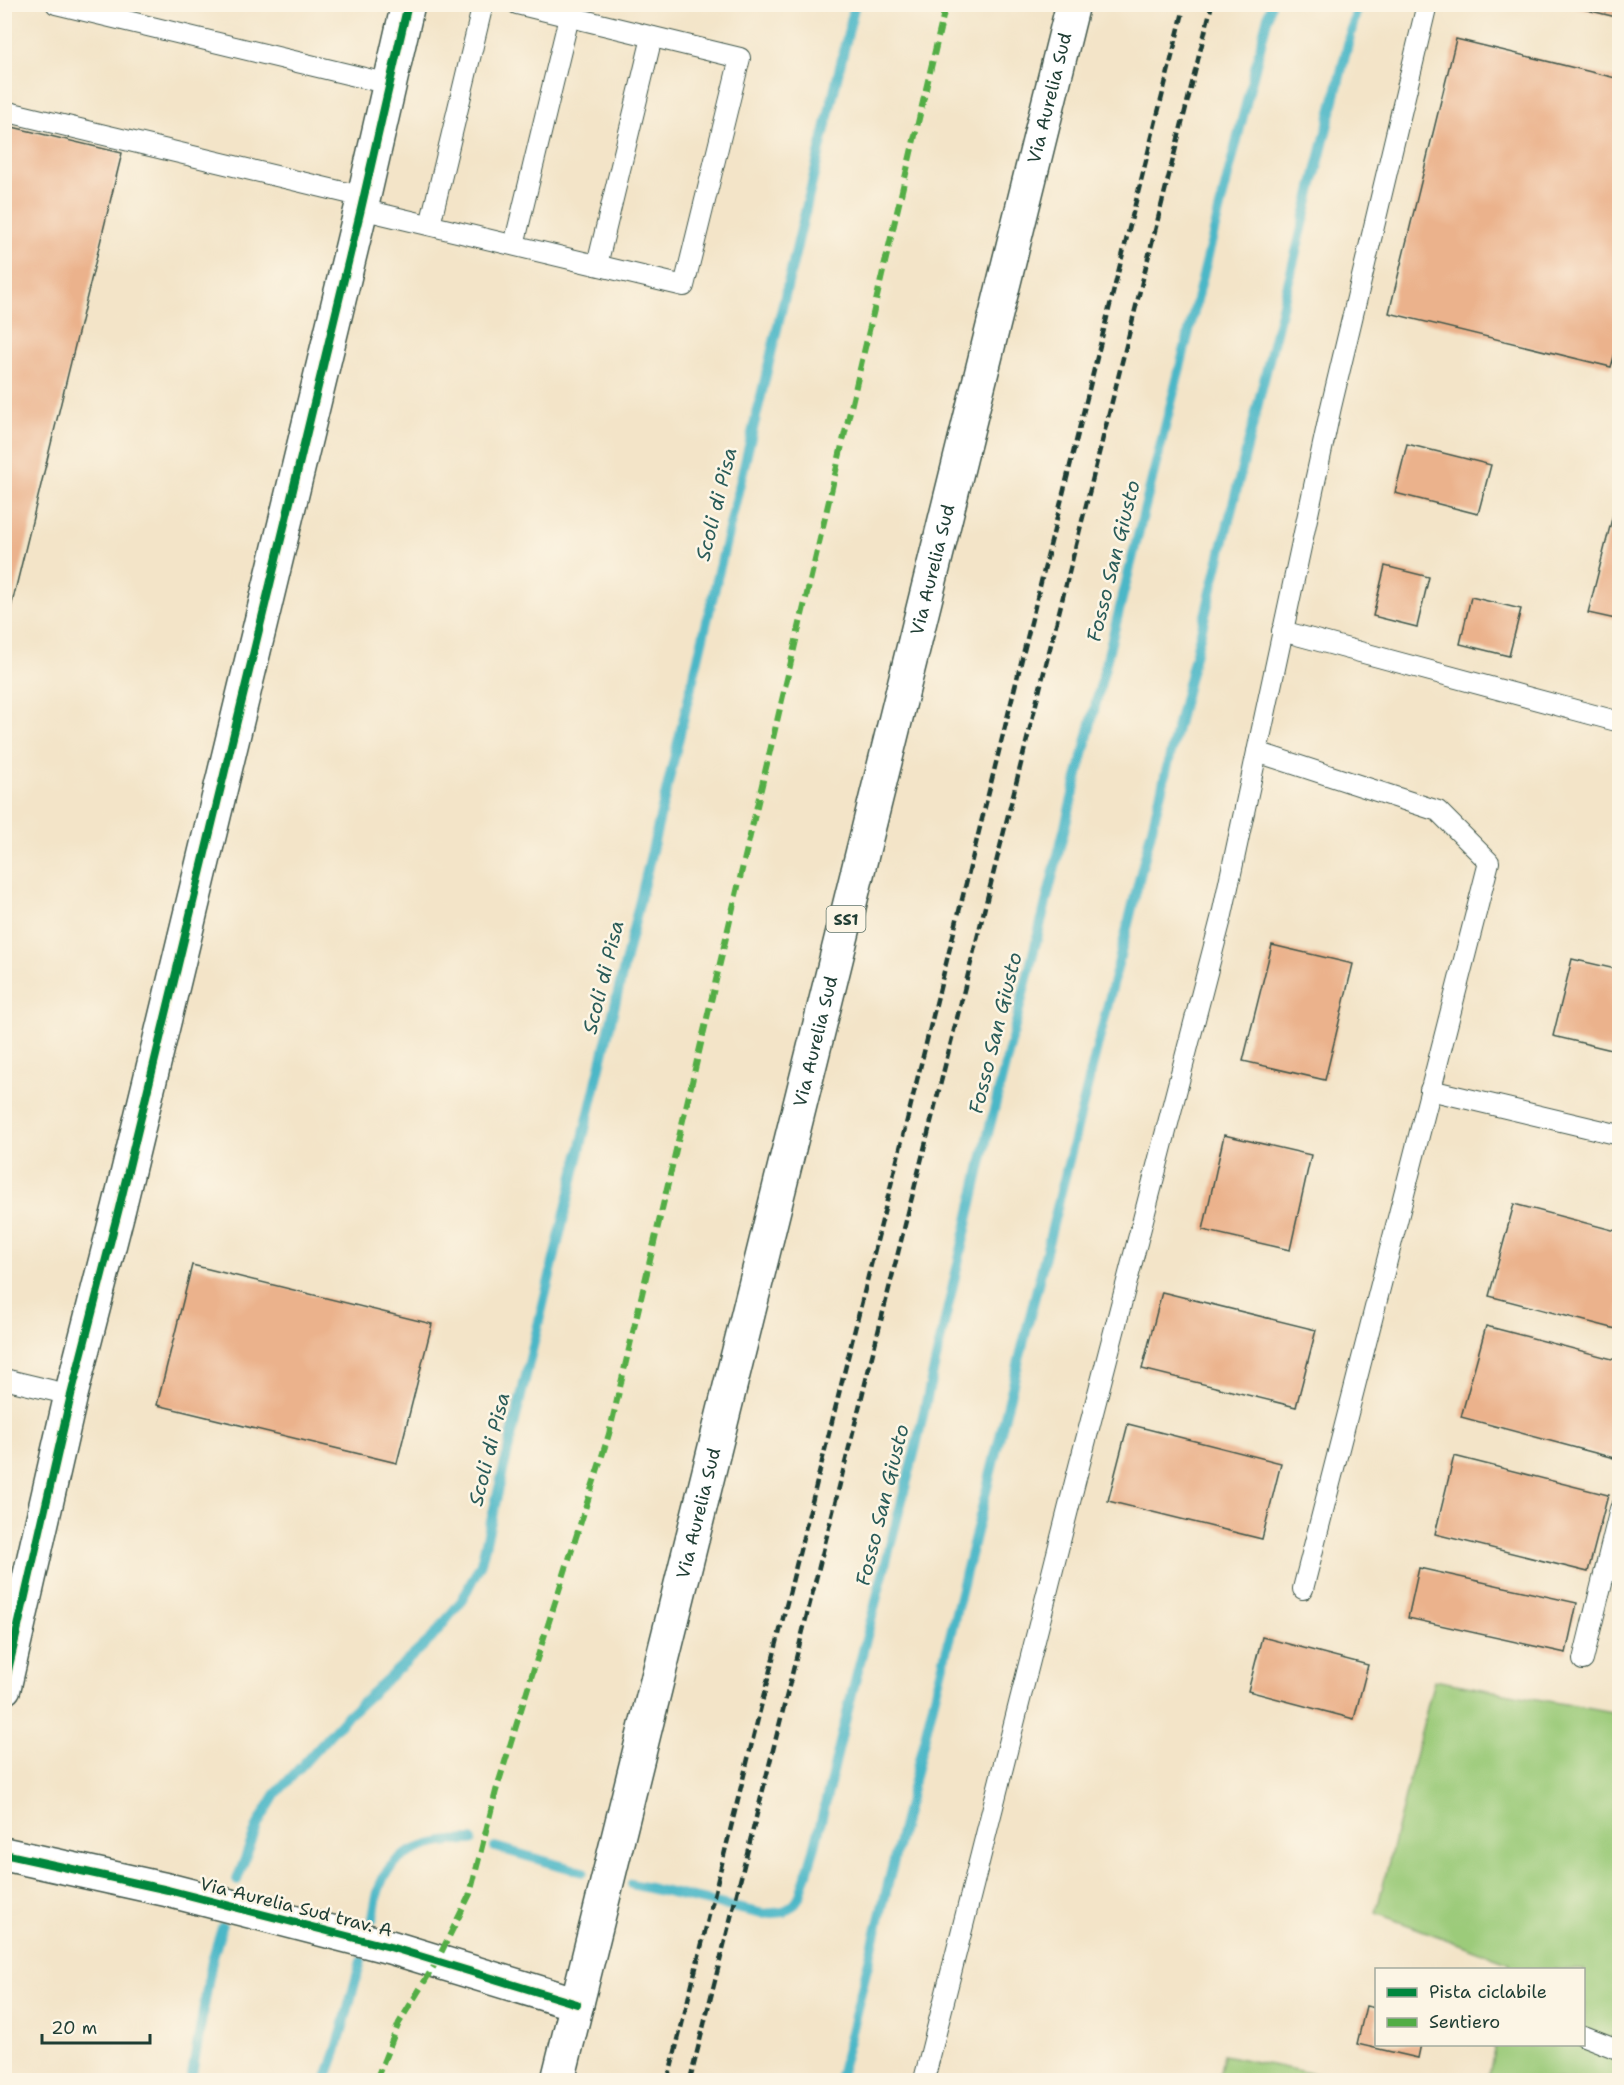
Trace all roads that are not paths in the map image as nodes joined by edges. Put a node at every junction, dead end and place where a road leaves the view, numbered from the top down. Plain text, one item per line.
1 (56, 4) edge
2 (408, 4) edge
3 (483, 4) edge
4 (517, 4) edge
5 (1073, 4) edge
6 (1427, 4) edge
7 (569, 17) junction
8 (652, 37) junction
9 (389, 84) junction
10 (4, 111) edge
11 (362, 203) junction
12 (430, 225) junction
13 (514, 245) junction
14 (597, 265) junction
15 (1282, 631) junction
16 (1620, 722) edge
17 (1257, 752) junction
18 (1430, 1090) junction
19 (1620, 1136) edge
20 (4, 1379) edge
21 (71, 1395) junction
22 (1620, 1509) edge
23 (1303, 1589) dead end
24 (1583, 1660) dead end
25 (4, 1688) edge
26 (4, 1854) edge
27 (577, 2004) junction
28 (1585, 2036) edge
29 (1620, 2050) edge
30 (558, 2080) edge
31 (924, 2080) edge

1 - 9 lane
2 - 9 street
3 - 12 lane
4 - 7 lane
5 - 27 street, Via Aurelia Sud / SS1
6 - 15 lane
7 - 8 lane
7 - 13 lane
8 - 14 lane
8 - 14 lane
9 - 11 street
10 - 11 lane
11 - 12 lane
11 - 21 street
12 - 13 lane
13 - 14 lane
15 - 16 lane
15 - 17 lane
17 - 18 lane
17 - 31 lane
18 - 19 lane
18 - 23 lane
20 - 21 lane
21 - 25 street
22 - 24 lane
26 - 27 street, Via Aurelia Sud trav. A
27 - 30 street, Via Aurelia Sud / SS1
28 - 29 lane

